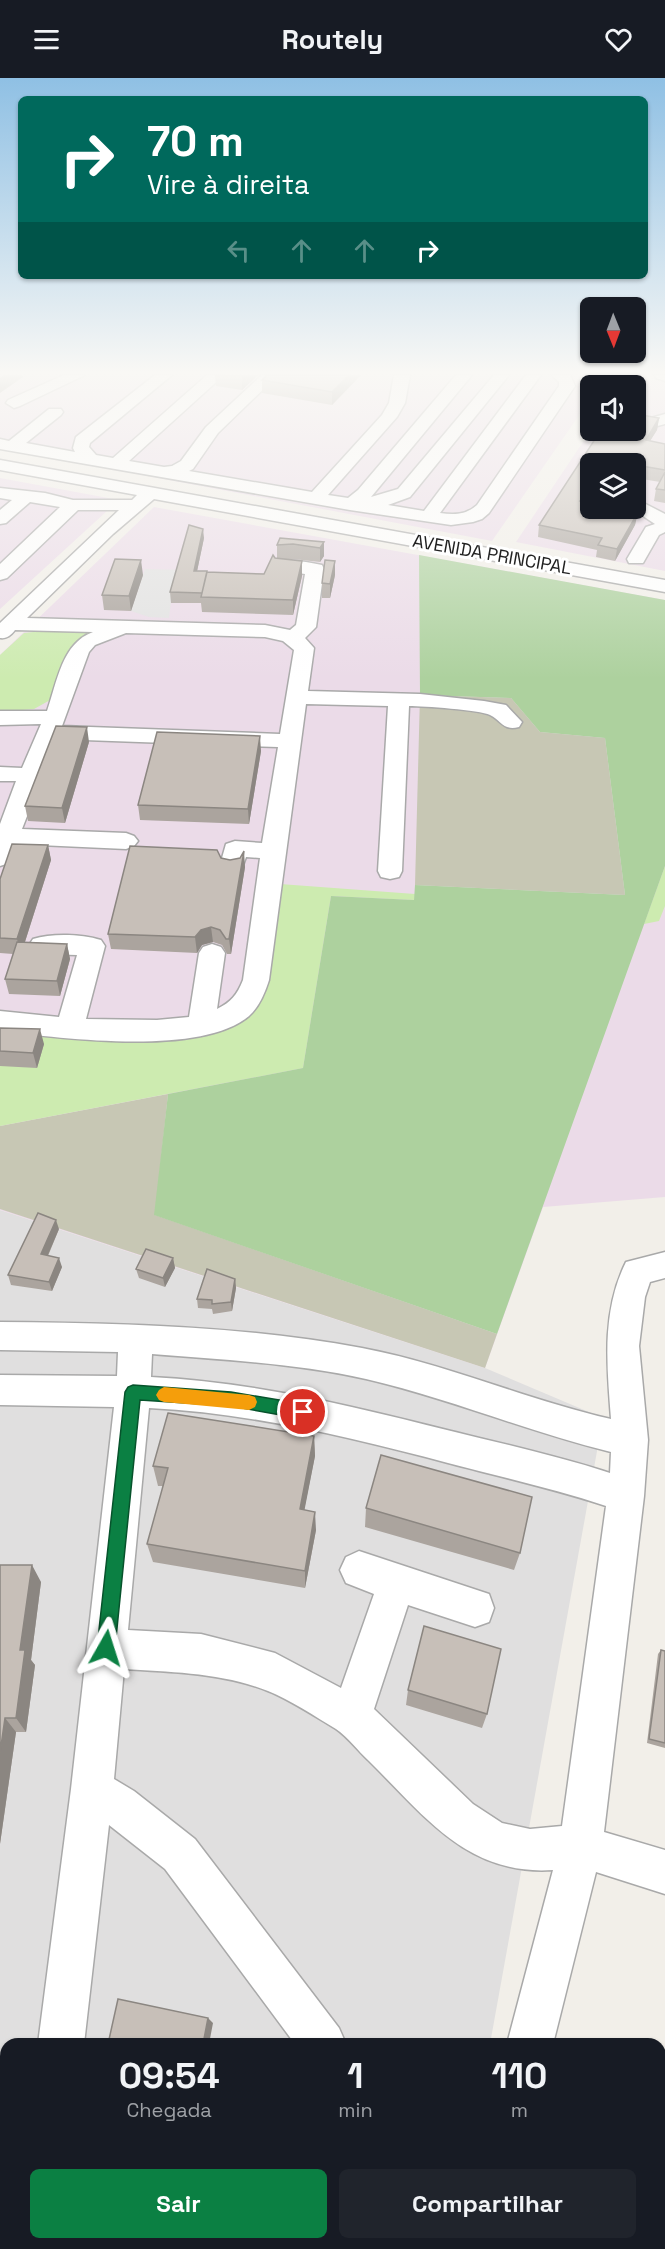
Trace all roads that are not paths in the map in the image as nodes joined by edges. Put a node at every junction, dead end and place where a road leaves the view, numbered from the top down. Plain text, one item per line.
1 (58, 476) edge
2 (186, 476) edge
3 (335, 476) edge
4 (379, 476) edge
5 (418, 476) edge
6 (458, 476) edge
7 (505, 476) edge
8 (1, 494) edge
9 (26, 496) junction
10 (143, 499) junction
11 (315, 499) junction
12 (73, 505) junction
13 (350, 505) junction
14 (646, 511) edge
15 (428, 517) junction
16 (0, 519) edge
17 (665, 524) edge
18 (636, 559) dead end
19 (283, 566) edge
20 (1, 571) edge
21 (665, 586) edge
22 (129, 627) junction
23 (6, 629) edge
24 (293, 638) junction
25 (298, 697) junction
26 (399, 700) junction
27 (0, 718) edge
28 (511, 722) dead end
29 (52, 725) junction
30 (289, 741) junction
31 (0, 774) edge
32 (14, 794) edge
33 (238, 823) edge
34 (126, 841) dead end
35 (4, 847) edge
36 (273, 851) junction
37 (390, 871) dead end
38 (42, 945) edge
39 (212, 953) dead end
40 (0, 1020) edge
41 (201, 1025) junction
42 (70, 1027) junction
43 (665, 1265) edge
44 (0, 1336) edge
45 (136, 1338) junction
46 (0, 1390) edge
47 (133, 1392) junction
48 (592, 1431) junction
49 (630, 1440) junction
50 (581, 1480) junction
51 (626, 1496) junction
52 (359, 1570) dead end
53 (397, 1582) junction
54 (475, 1608) dead end
55 (106, 1648) junction
56 (352, 1716) junction
57 (92, 1789) junction
58 (581, 1846) junction
59 (665, 1872) edge
60 (62, 2038) edge
61 (318, 2038) edge
62 (532, 2038) edge

1 - 10 street, AVENIDA PRINCIPAL
2 - 11 street
3 - 11 street
4 - 13 street
5 - 13 street
6 - 15 street
7 - 15 street
8 - 9 street
9 - 12 street
9 - 16 street
10 - 12 street
10 - 21 street, AVENIDA PRINCIPAL
10 - 23 street
11 - 13 street
12 - 20 street
13 - 15 street
14 - 17 street
17 - 18 street
19 - 24 street
22 - 23 street
22 - 24 street
22 - 29 street
24 - 25 street
25 - 26 street
25 - 30 street
26 - 28 street
26 - 37 street
27 - 29 street
29 - 30 street
29 - 32 street
30 - 36 street
31 - 32 street
32 - 35 street
33 - 36 street
34 - 35 street
36 - 41 street
38 - 42 street
39 - 41 street
40 - 42 street
41 - 42 street
43 - 49 street
44 - 45 street
45 - 47 street
45 - 48 street
46 - 47 street
47 - 50 street
47 - 55 street
48 - 49 street
48 - 50 street
49 - 51 street
50 - 51 street
51 - 58 street
52 - 53 street
53 - 54 street
53 - 56 street
55 - 56 street
55 - 57 street
56 - 58 street
57 - 60 street
57 - 61 street
58 - 59 street
58 - 62 street

